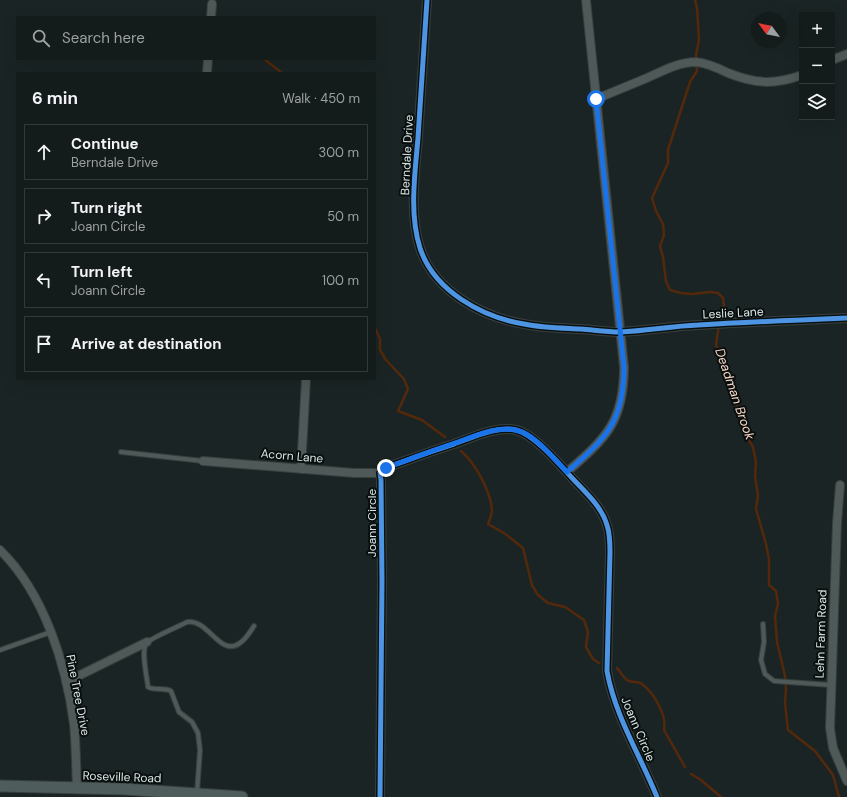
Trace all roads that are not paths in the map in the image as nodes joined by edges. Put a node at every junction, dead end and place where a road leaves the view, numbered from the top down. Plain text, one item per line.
1 (427, 0) edge
2 (586, 0) edge
3 (212, 4) dead end
4 (212, 16) edge
5 (847, 54) edge
6 (835, 59) edge
7 (208, 60) edge
8 (207, 72) edge
9 (799, 76) edge
10 (596, 99) junction
11 (847, 318) edge
12 (620, 332) junction
13 (306, 380) edge
14 (121, 452) dead end
15 (203, 461) joint
16 (300, 469) junction
17 (567, 472) junction
18 (380, 473) junction
19 (840, 485) dead end
20 (0, 550) edge
21 (763, 624) dead end
22 (254, 626) dead end
23 (50, 632) junction
24 (147, 642) junction
25 (0, 650) edge
26 (66, 682) junction
27 (831, 685) junction
28 (847, 781) edge
29 (0, 786) edge
30 (77, 788) junction
31 (197, 793) junction
32 (242, 797) edge
33 (380, 797) edge
34 (657, 797) edge

1 - 12 street, Berndale Drive
2 - 10 street
3 - 4 street
5 - 6 street
7 - 8 street
9 - 10 street
10 - 12 street
11 - 12 street, Leslie Lane
12 - 17 street
13 - 16 street
14 - 15 lane
15 - 16 street, Acorn Lane
16 - 18 street, Acorn Lane
17 - 18 street, Joann Circle
17 - 34 street, Joann Circle
18 - 33 street, Joann Circle
19 - 27 street, Lehn Farm Road
20 - 23 street, Pine Tree Drive
21 - 27 lane
22 - 24 lane
23 - 25 lane
23 - 26 street, Pine Tree Drive
24 - 26 street
24 - 31 lane
26 - 30 street, Pine Tree Drive
27 - 28 street, Lehn Farm Road
29 - 30 street, Roseville Road
30 - 31 street, Roseville Road
31 - 32 street, Roseville Road

